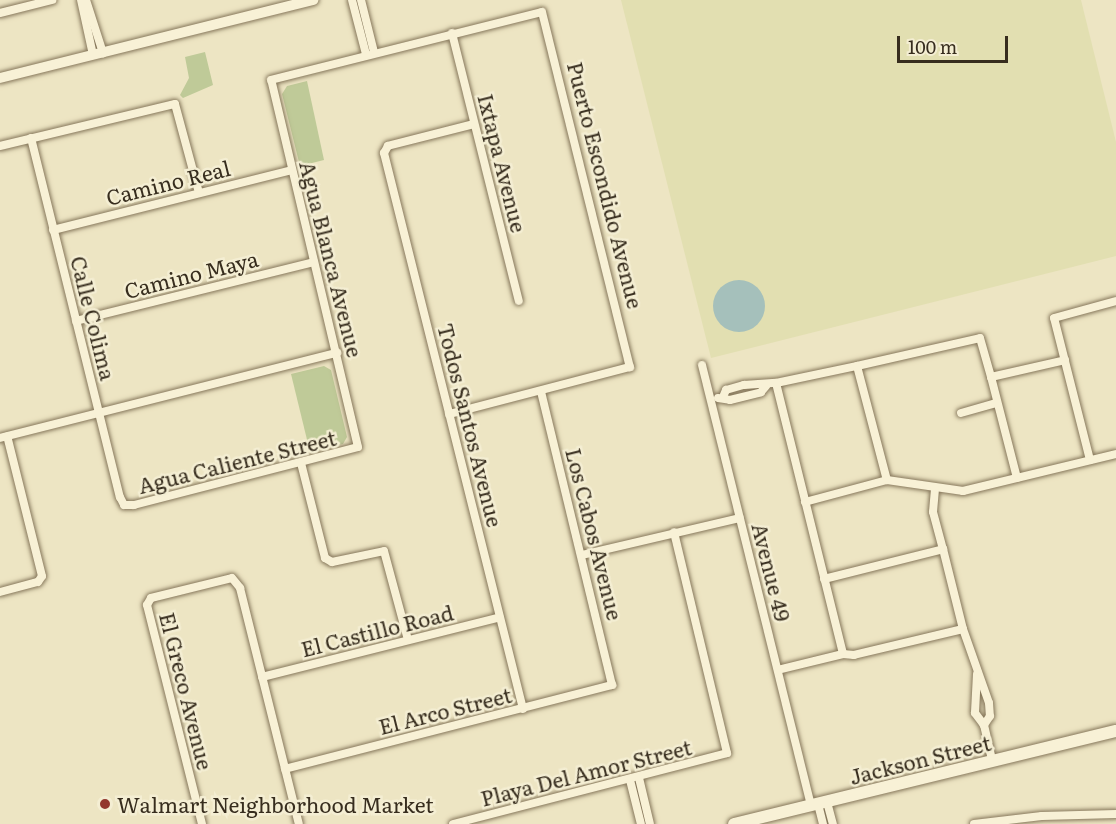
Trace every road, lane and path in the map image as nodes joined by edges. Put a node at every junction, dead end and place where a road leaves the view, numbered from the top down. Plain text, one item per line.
1 (52, 0) edge
2 (81, 0) edge
3 (86, 0) edge
4 (313, 0) edge
5 (352, 0) edge
6 (361, 0) edge
7 (0, 13) edge
8 (452, 33) junction
9 (370, 53) junction
10 (98, 54) junction
11 (0, 78) edge
12 (474, 124) junction
13 (31, 138) junction
14 (0, 146) edge
15 (291, 170) junction
16 (199, 193) junction
17 (54, 230) junction
18 (314, 262) junction
19 (519, 301) dead end
20 (1116, 301) edge
21 (76, 321) junction
22 (337, 354) junction
23 (1065, 360) junction
24 (702, 365) dead end
25 (857, 366) junction
26 (991, 378) junction
27 (776, 383) junction
28 (744, 385) junction
29 (766, 386) junction
30 (541, 391) junction
31 (747, 396) junction
32 (723, 397) junction
33 (710, 400) junction
34 (997, 403) junction
35 (99, 413) junction
36 (961, 413) dead end
37 (449, 414) junction
38 (4, 437) edge
39 (358, 447) joint
40 (1116, 454) edge
41 (1090, 460) junction
42 (301, 463) junction
43 (1017, 478) junction
44 (887, 480) junction
45 (935, 489) junction
46 (806, 502) junction
47 (124, 505) joint
48 (740, 518) junction
49 (674, 532) junction
50 (943, 549) junction
51 (582, 555) junction
52 (824, 579) junction
53 (0, 592) edge
54 (500, 617) junction
55 (963, 629) junction
56 (408, 640) junction
57 (843, 654) junction
58 (778, 670) junction
59 (977, 674) junction
60 (262, 677) junction
61 (612, 685) joint
62 (988, 700) junction
63 (975, 703) junction
64 (523, 709) junction
65 (984, 724) junction
66 (1116, 731) edge
67 (992, 761) junction
68 (285, 769) junction
69 (635, 779) junction
70 (819, 804) junction
71 (1116, 814) edge
72 (202, 824) edge
73 (299, 824) edge
74 (453, 824) edge
75 (641, 824) edge
76 (650, 824) edge
77 (734, 824) edge
78 (823, 824) edge
79 (833, 824) edge
80 (974, 824) edge

1 - 7 street
2 - 10 street
3 - 10 street
4 - 10 street
5 - 9 street
6 - 9 street
8 - 9 street
8 - 12 street, Ixtapa Avenue
8 - 30 street, Puerto Escondido Avenue
9 - 15 street, Agua Blanca Avenue
10 - 11 street
12 - 19 street, Ixtapa Avenue
12 - 37 street, Todos Santos Avenue
13 - 14 street
13 - 16 street
13 - 17 street, Calle Colima
15 - 16 street, Camino Real
15 - 18 street, Agua Blanca Avenue
16 - 17 street, Camino Real
17 - 21 street, Calle Colima
18 - 21 street, Camino Maya
18 - 22 street, Agua Blanca Avenue
20 - 23 street
21 - 35 street, Calle Colima
22 - 35 street
22 - 39 street, Agua Blanca Avenue
23 - 26 street
23 - 41 street
24 - 33 street, Avenue 49
25 - 26 street
25 - 27 street
25 - 44 street
26 - 34 street
27 - 29 street
27 - 46 street
28 - 29 street
28 - 31 street
28 - 32 street
29 - 31 street
30 - 37 street
30 - 51 street, Los Cabos Avenue
31 - 32 street
32 - 33 street
33 - 48 street, Avenue 49
34 - 36 street
34 - 43 street
35 - 38 street
35 - 47 street, Calle Colima
37 - 54 street, Todos Santos Avenue
38 - 53 street
39 - 42 street, Agua Caliente Street
40 - 41 street
41 - 43 street
42 - 47 street, Agua Caliente Street
42 - 56 street
43 - 45 street
44 - 45 street
44 - 46 street
45 - 50 street
46 - 52 street
48 - 49 street
48 - 58 street, Avenue 49
49 - 51 street
49 - 69 street, Playa Del Amor Street
50 - 52 street
50 - 55 street
51 - 61 street, Los Cabos Avenue
52 - 57 street
54 - 56 street, El Castillo Road
54 - 64 street, Todos Santos Avenue
55 - 57 street
55 - 59 street
56 - 60 street, El Castillo Road
57 - 58 street
58 - 70 street, Avenue 49
59 - 62 street
59 - 63 street
60 - 68 street
60 - 72 street, El Greco Avenue
61 - 64 street, El Arco Street
62 - 63 street
62 - 65 street
63 - 65 street
64 - 68 street, El Arco Street
65 - 67 street
66 - 67 main road, Jackson Street
67 - 70 main road, Jackson Street
68 - 73 street
69 - 74 street, Playa Del Amor Street
69 - 75 street
69 - 76 street
70 - 77 main road, Jackson Street
70 - 78 street
70 - 79 street
71 - 80 street

